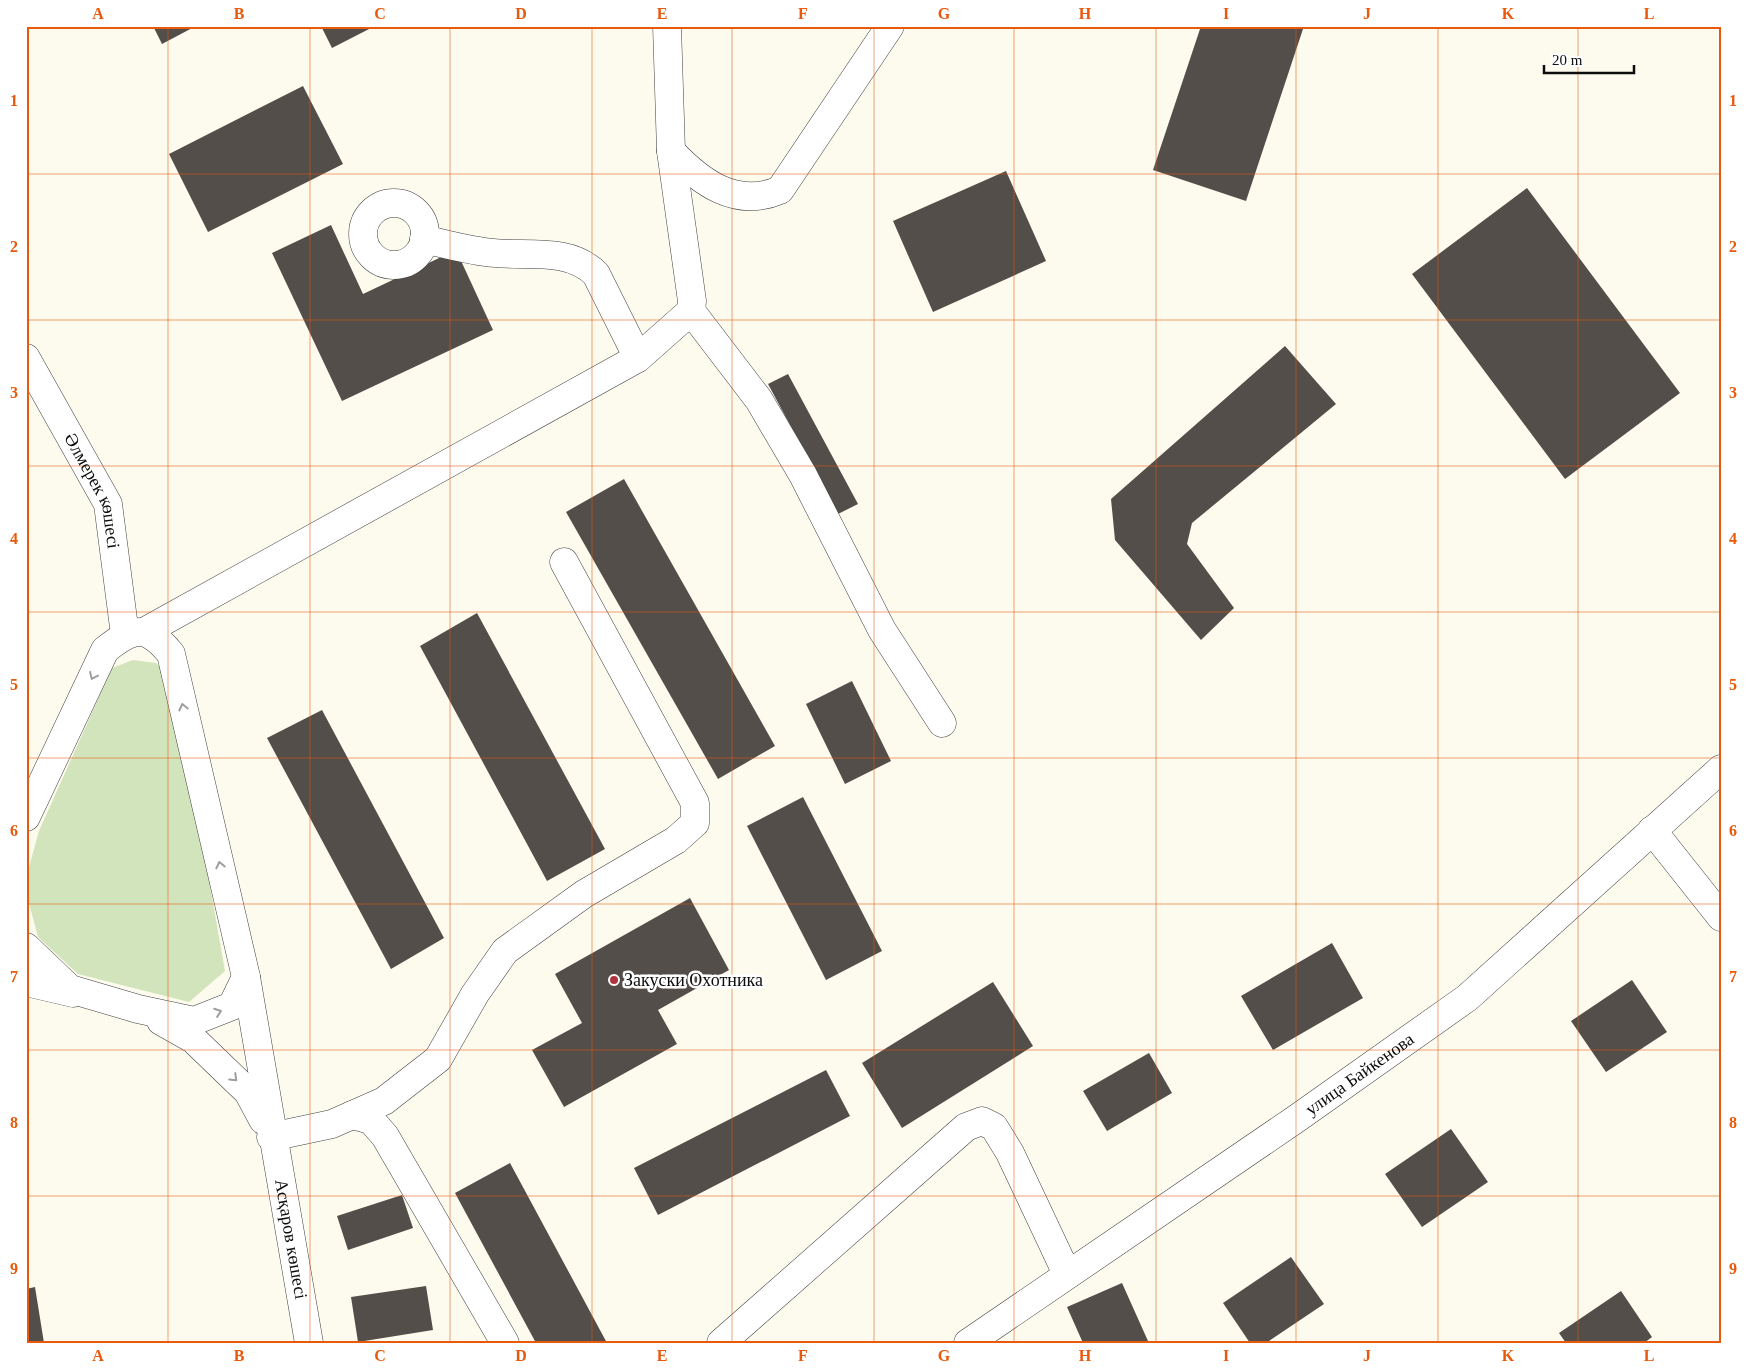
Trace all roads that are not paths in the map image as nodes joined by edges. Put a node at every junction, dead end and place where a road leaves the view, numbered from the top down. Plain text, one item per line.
1 (667, 26) edge
2 (890, 26) edge
3 (670, 151) junction
4 (424, 239) dead end
5 (691, 311) junction
6 (26, 358) edge
7 (638, 358) junction
8 (564, 562) dead end
9 (134, 633) junction
10 (942, 722) dead end
11 (1721, 769) edge
12 (26, 817) edge
13 (1652, 830) junction
14 (1721, 917) edge
15 (26, 947) edge
16 (246, 978) junction
17 (26, 982) edge
18 (138, 1009) junction
19 (352, 1115) junction
20 (271, 1137) junction
21 (1067, 1274) junction
22 (309, 1343) edge
23 (505, 1343) edge
24 (721, 1343) edge
25 (968, 1343) edge

1 - 3 street
2 - 3 street
3 - 5 street
4 - 7 street
5 - 7 street
5 - 10 street
6 - 9 street, Әлмерек көшесі
7 - 9 street
8 - 19 street
9 -> 12 street
16 -> 9 street, Асқаров көшесі
11 - 13 street, улица Байкенова
13 - 14 street
13 - 21 street, улица Байкенова
15 - 18 street
18 -> 16 street
16 - 20 street, Асқаров көшесі
17 - 18 street
18 -> 20 street
19 - 20 street
19 - 23 street
20 - 22 street, Асқаров көшесі
21 - 24 street
21 - 25 street, улица Байкенова

